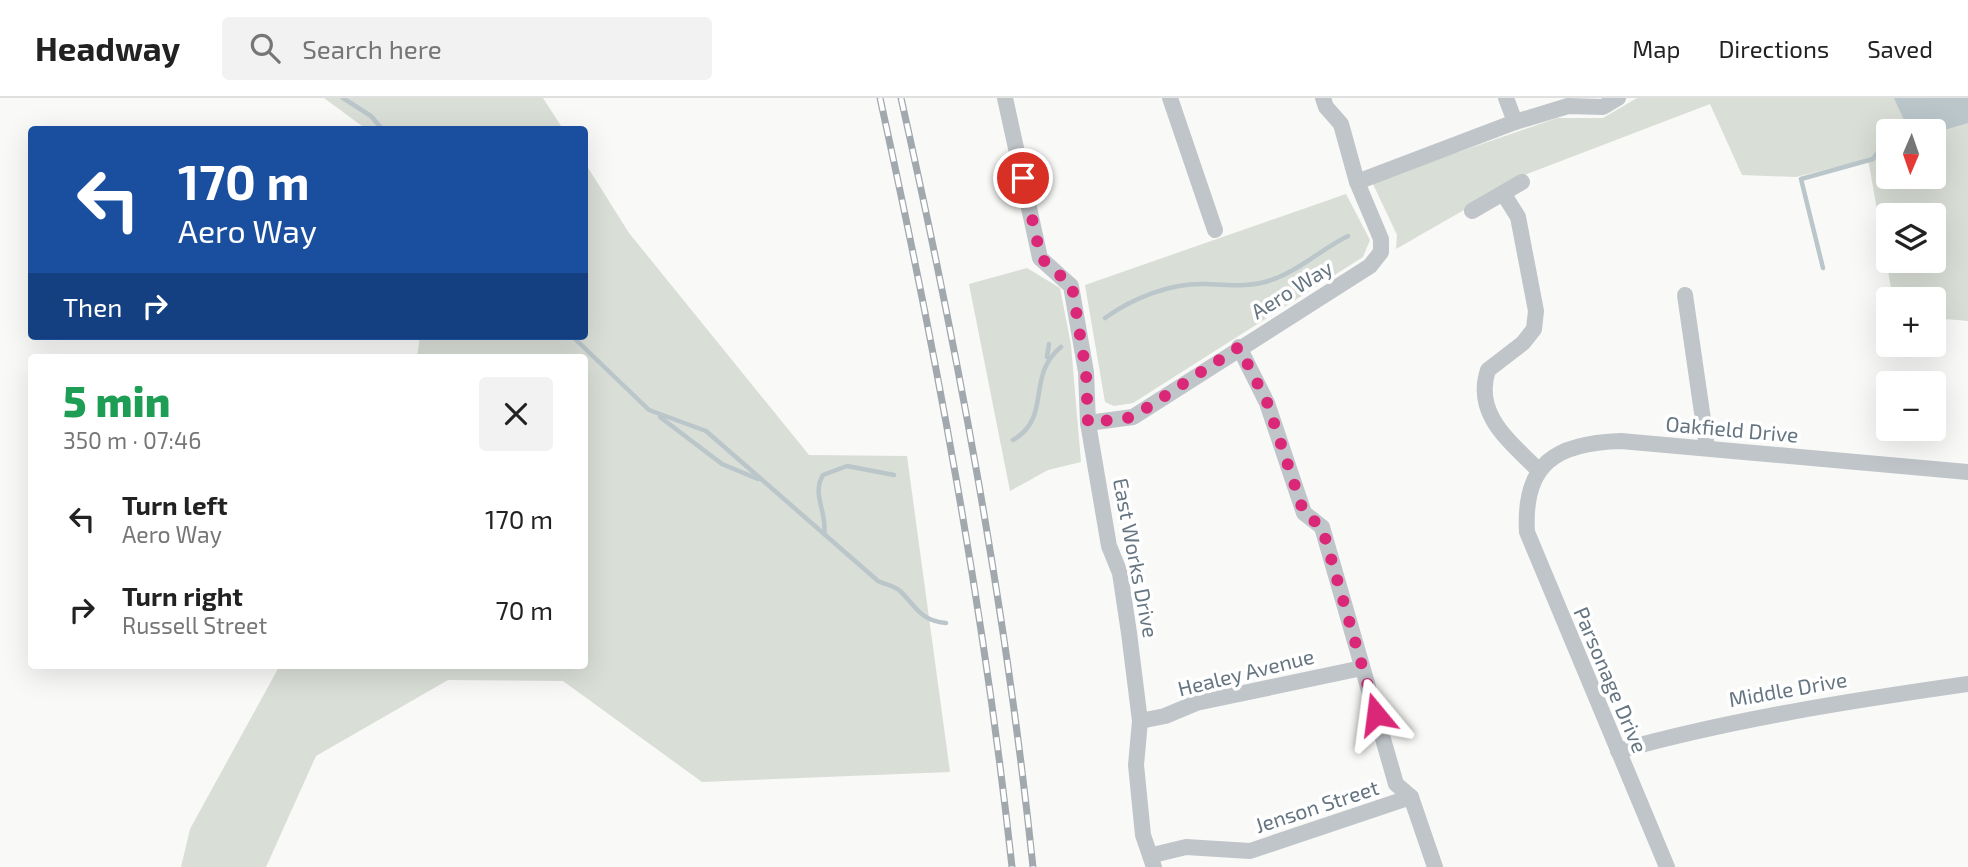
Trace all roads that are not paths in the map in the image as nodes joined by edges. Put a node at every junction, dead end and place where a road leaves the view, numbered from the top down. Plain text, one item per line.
1 (1005, 98) edge
2 (1170, 98) edge
3 (1323, 98) edge
4 (1506, 98) edge
5 (1618, 98) edge
6 (1515, 122) junction
7 (1522, 181) dead end
8 (1357, 182) junction
9 (1503, 193) junction
10 (1472, 211) dead end
11 (1215, 230) dead end
12 (1685, 296) dead end
13 (1239, 347) junction
14 (1088, 423) junction
15 (1707, 447) junction
16 (1539, 471) junction
17 (1968, 472) edge
18 (1362, 668) junction
19 (1968, 684) edge
20 (1140, 721) junction
21 (1618, 751) junction
22 (1411, 797) junction
23 (1153, 861) edge
24 (1435, 867) edge
25 (1667, 867) edge

1 - 14 street, East Works Drive
2 - 11 street
3 - 8 street
4 - 6 street
5 - 6 street
6 - 8 street
7 - 9 street
8 - 13 street, Aero Way
9 - 10 street
9 - 16 street
12 - 15 street
13 - 14 street, Aero Way
13 - 18 street
14 - 20 street, East Works Drive
15 - 16 street, Oakfield Drive
15 - 17 street, Oakfield Drive
16 - 21 street, Parsonage Drive
18 - 20 street, Healey Avenue
18 - 22 street
19 - 21 street, Middle Drive
20 - 23 street, East Works Drive
21 - 25 street, Parsonage Drive
22 - 23 street, Jenson Street
22 - 24 street

